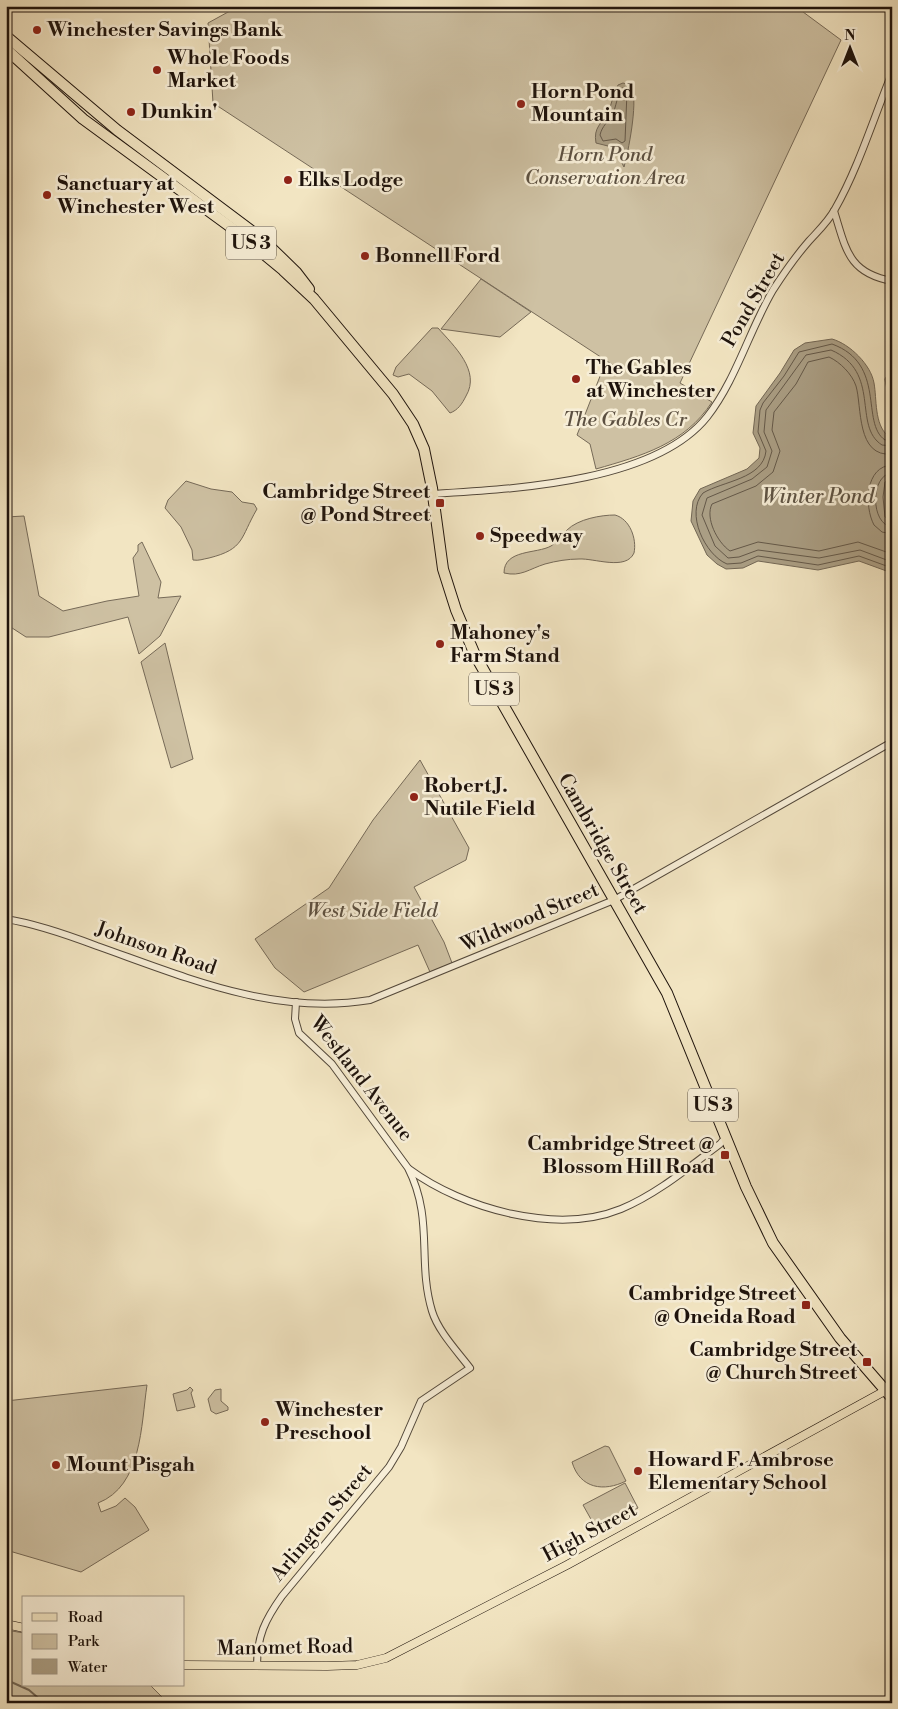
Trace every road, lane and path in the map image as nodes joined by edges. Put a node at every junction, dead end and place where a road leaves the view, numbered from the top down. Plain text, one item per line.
1 (6, 36) edge
2 (6, 49) edge
3 (47, 72) junction
4 (892, 73) edge
5 (39, 80) junction
6 (189, 182) junction
7 (183, 192) junction
8 (834, 211) junction
9 (892, 281) edge
10 (314, 299) junction
11 (433, 494) junction
12 (892, 742) edge
13 (614, 900) junction
14 (6, 919) edge
15 (296, 1002) junction
16 (726, 1137) junction
17 (408, 1168) junction
18 (470, 1368) joint
19 (890, 1392) edge
20 (6, 1624) edge
21 (22, 1628) edge
22 (386, 1658) joint
23 (185, 1665) edge
24 (257, 1666) junction

1 - 3 highway, US 3
2 - 5 highway, US 3
3 - 5 highway
3 - 6 highway, Cambridge Street / US 3
4 - 8 street, Pond Street
5 - 7 highway, Cambridge Street / US 3
6 - 7 highway
6 - 10 highway, Cambridge Street / US 3
7 - 10 highway, Cambridge Street / US 3
8 - 9 street
8 - 11 street, Pond Street
10 - 11 highway, Cambridge Street / US 3
11 - 13 highway, Cambridge Street / US 3
12 - 13 street, Wildwood Street
13 - 15 street, Wildwood Street
13 - 16 highway, Cambridge Street / US 3
14 - 15 street, Johnson Road
15 - 17 street, Westland Avenue
16 - 17 street
16 - 19 highway, Cambridge Street / US 3
17 - 18 street, Westland Avenue
18 - 24 street, Arlington Street
19 - 22 main road, High Street
20 - 21 main road
22 - 24 main road, Manomet Road
23 - 24 main road, Manomet Road

